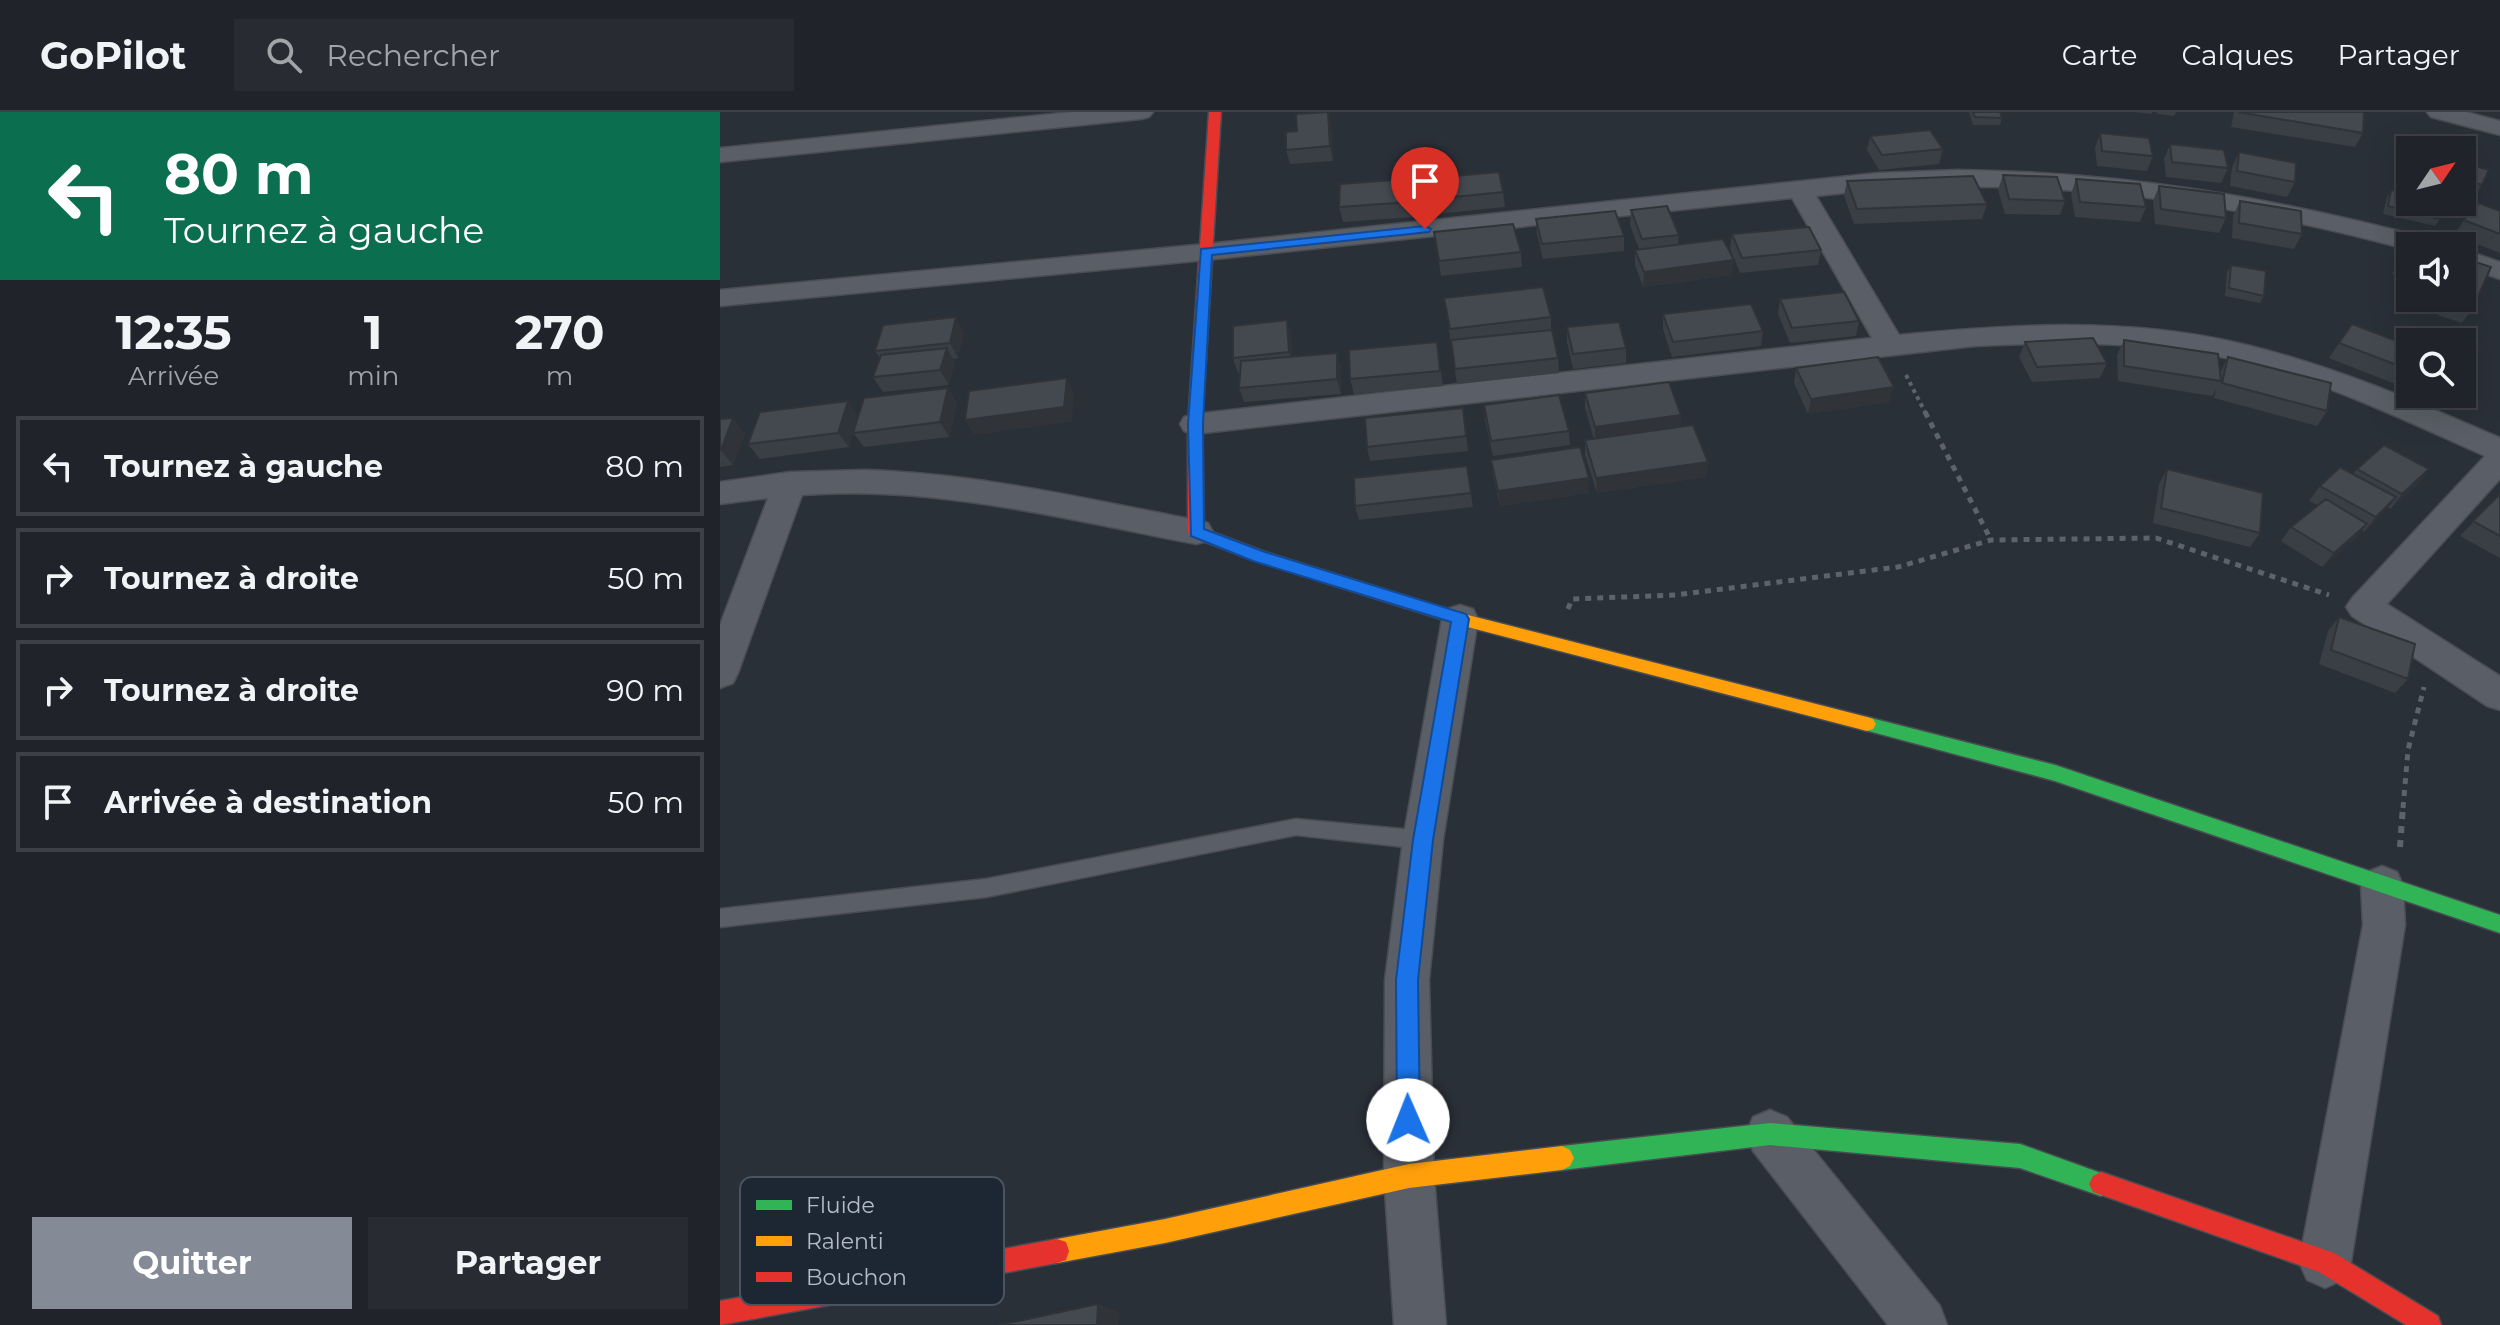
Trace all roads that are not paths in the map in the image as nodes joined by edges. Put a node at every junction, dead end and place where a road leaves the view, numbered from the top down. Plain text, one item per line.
1 (1141, 112) edge
2 (1215, 112) edge
3 (2439, 112) edge
4 (2500, 128) edge
5 (720, 155) edge
6 (1800, 190) junction
7 (2396, 238) edge
8 (1206, 252) junction
9 (2476, 262) edge
10 (2500, 271) edge
11 (720, 298) edge
12 (1891, 346) junction
13 (1195, 424) junction
14 (2500, 450) edge
15 (2500, 459) edge
16 (790, 483) junction
17 (720, 493) edge
18 (1196, 532) junction
19 (1460, 619) junction
20 (720, 673) edge
21 (2500, 695) edge
22 (1423, 840) junction
23 (2382, 885) junction
24 (720, 918) edge
25 (2500, 924) edge
26 (1770, 1134) junction
27 (1409, 1176) junction
28 (1004, 1261) edge
29 (2325, 1262) junction
30 (763, 1305) edge
31 (720, 1313) edge
32 (1420, 1325) edge
33 (1921, 1325) edge
34 (2429, 1325) edge

1 - 5 street
2 - 8 street
3 - 4 street
6 - 7 street
6 - 8 street
6 - 12 street
8 - 11 street
8 - 13 street
9 - 10 street
12 - 13 street
12 - 14 street
13 - 18 street
15 - 21 street
16 - 17 street
16 - 18 street
16 - 20 street
18 - 19 street
19 - 22 street
19 - 23 street
22 - 24 lane
22 - 27 street
23 - 25 street
23 - 29 street
26 - 27 street
26 - 29 street
26 - 33 street
27 - 28 street
27 - 32 street
29 - 34 street
30 - 31 street

